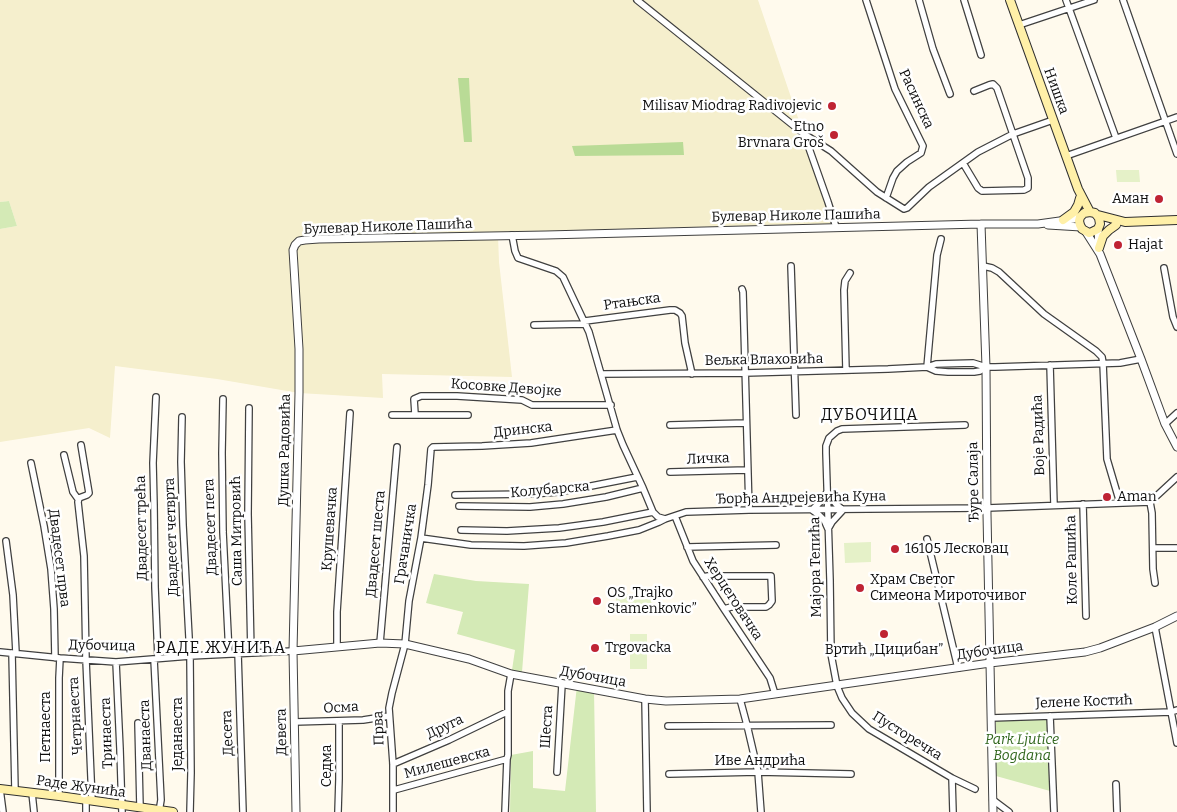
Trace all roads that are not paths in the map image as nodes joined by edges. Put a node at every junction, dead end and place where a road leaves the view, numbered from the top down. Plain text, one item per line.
1 (637, 0) edge
2 (866, 0) edge
3 (918, 0) edge
4 (964, 0) edge
5 (1010, 0) edge
6 (1066, 0) edge
7 (1094, 0) edge
8 (1123, 0) edge
9 (1069, 8) junction
10 (1019, 25) junction
11 (981, 55) dead end
12 (974, 91) dead end
13 (950, 94) dead end
14 (1177, 117) edge
15 (1053, 120) junction
16 (1165, 121) junction
17 (804, 134) junction
18 (1013, 134) junction
19 (1116, 138) junction
20 (1177, 154) edge
21 (1066, 156) junction
22 (963, 163) junction
23 (1078, 190) junction
24 (886, 198) junction
25 (1080, 198) junction
26 (1088, 214) junction
27 (1063, 220) junction
28 (1177, 220) edge
29 (1125, 222) junction
30 (981, 224) junction
31 (1038, 224) junction
32 (1116, 226) junction
33 (836, 227) junction
34 (1098, 228) junction
35 (1083, 230) junction
36 (512, 236) junction
37 (941, 239) dead end
38 (293, 250) joint
39 (1100, 251) junction
40 (791, 266) dead end
41 (983, 266) junction
42 (1164, 268) dead end
43 (850, 273) dead end
44 (742, 289) dead end
45 (585, 323) junction
46 (534, 325) dead end
47 (1177, 327) edge
48 (1141, 359) junction
49 (1103, 363) junction
50 (1050, 365) junction
51 (986, 367) junction
52 (927, 368) junction
53 (846, 370) junction
54 (794, 372) junction
55 (745, 373) junction
56 (602, 374) junction
57 (692, 374) junction
58 (156, 397) dead end
59 (223, 399) dead end
60 (611, 405) junction
61 (249, 408) dead end
62 (350, 413) dead end
63 (1177, 413) edge
64 (415, 414) junction
65 (392, 415) dead end
66 (468, 415) dead end
67 (796, 415) dead end
68 (182, 417) dead end
69 (746, 423) junction
70 (670, 424) dead end
71 (1165, 424) junction
72 (966, 425) dead end
73 (617, 430) junction
74 (81, 444) dead end
75 (397, 447) dead end
76 (431, 448) joint
77 (1177, 448) edge
78 (64, 455) dead end
79 (31, 463) dead end
80 (747, 470) junction
81 (670, 472) dead end
82 (637, 476) junction
83 (1177, 477) edge
84 (643, 488) junction
85 (827, 492) junction
86 (455, 495) dead end
87 (78, 500) junction
88 (1150, 502) junction
89 (1120, 503) junction
90 (1084, 504) junction
91 (1054, 505) junction
92 (459, 506) dead end
93 (987, 508) junction
94 (749, 510) junction
95 (812, 510) junction
96 (828, 510) junction
97 (843, 510) junction
98 (653, 512) junction
99 (675, 516) junction
100 (665, 519) junction
101 (828, 529) junction
102 (461, 530) dead end
103 (421, 538) junction
104 (927, 539) dead end
105 (6, 541) dead end
106 (776, 545) dead end
107 (687, 547) junction
108 (1153, 548) junction
109 (1177, 548) edge
110 (703, 577) junction
111 (1155, 583) dead end
112 (724, 609) junction
113 (1086, 616) dead end
114 (1177, 616) edge
115 (1155, 627) junction
116 (380, 643) junction
117 (405, 644) junction
118 (337, 646) junction
119 (293, 651) junction
120 (0, 652) edge
121 (14, 653) junction
122 (238, 653) junction
123 (251, 653) junction
124 (229, 654) junction
125 (190, 656) junction
126 (58, 658) junction
127 (156, 658) junction
128 (86, 660) junction
129 (116, 662) junction
130 (990, 663) junction
131 (958, 668) junction
132 (511, 674) junction
133 (562, 684) junction
134 (837, 686) junction
135 (776, 694) junction
136 (645, 699) junction
137 (740, 699) junction
138 (1174, 711) edge
139 (507, 712) junction
140 (389, 716) junction
141 (1050, 716) junction
142 (991, 718) junction
143 (339, 721) junction
144 (294, 722) junction
145 (138, 723) dead end
146 (747, 725) junction
147 (831, 725) dead end
148 (668, 726) dead end
149 (1177, 743) edge
150 (507, 759) junction
151 (393, 764) junction
152 (557, 772) dead end
153 (758, 772) junction
154 (669, 774) dead end
155 (851, 774) dead end
156 (952, 778) junction
157 (1116, 784) dead end
158 (976, 789) dead end
159 (0, 790) edge
160 (16, 790) junction
161 (394, 790) junction
162 (32, 792) junction
163 (59, 796) junction
164 (89, 800) junction
165 (993, 800) junction
166 (140, 807) junction
167 (121, 808) edge
168 (159, 811) edge
169 (3, 812) edge
170 (34, 812) edge
171 (86, 812) edge
172 (173, 812) edge
173 (190, 812) edge
174 (243, 812) edge
175 (296, 812) edge
176 (338, 812) edge
177 (394, 812) edge
178 (505, 812) edge
179 (647, 812) edge
180 (761, 812) edge
181 (952, 812) edge
182 (993, 812) edge
183 (1009, 812) edge
184 (1054, 812) edge
185 (1118, 812) edge

1 - 17 street
2 - 24 street, Расинска
3 - 13 street
4 - 11 street
5 - 10 main road, Нишка
6 - 9 street
7 - 9 street
8 - 16 street
9 - 10 street
9 - 19 street
10 - 15 main road, Нишка
12 - 18 street
14 - 16 street
15 - 18 street
15 - 21 main road, Нишка
16 - 19 street
16 - 20 street
17 - 24 street
17 - 33 street
18 - 22 street
18 - 22 street
19 - 21 street
21 - 23 main road, Нишка
22 - 24 street
23 - 25 main road
23 - 26 main road
25 - 26 main road
25 - 27 main road
26 - 27 street, Булевар Николе Пашића
26 - 29 main road, Булевар Николе Пашића
26 - 34 main road
26 - 35 main road
27 - 31 street, Булевар Николе Пашића
28 - 29 main road, Булевар Николе Пашића
29 - 32 main road, Булевар Николе Пашића
30 - 31 street, Булевар Николе Пашића
30 - 33 street, Булевар Николе Пашића
30 - 41 street, Ђуре Салаја
31 - 35 street
32 - 34 main road, Булевар Николе Пашића
32 - 39 main road
33 - 36 street, Булевар Николе Пашића
34 - 35 main road
34 - 39 street
35 - 39 street
36 - 38 street, Булевар Николе Пашића
36 - 45 street
37 - 52 street
38 - 119 street, Душка Радовића
39 - 48 street
40 - 54 street
41 - 49 street
41 - 51 street, Ђуре Салаја
42 - 47 street
43 - 53 street
44 - 55 street
45 - 46 street, Ртањска
45 - 56 street
45 - 57 street, Ртањска
48 - 49 street, Вељка Влаховића
48 - 71 street
49 - 50 street, Вељка Влаховића
49 - 89 street
50 - 51 street, Вељка Влаховића
50 - 91 street, Воје Радића
51 - 52 street, Вељка Влаховића
51 - 93 street, Ђуре Салаја
52 - 53 street, Вељка Влаховића
53 - 54 street, Вељка Влаховића
54 - 55 street, Вељка Влаховића
54 - 67 street
55 - 57 street, Вељка Влаховића
55 - 69 street
56 - 57 street, Вељка Влаховића
56 - 60 street
58 - 127 street, Двадесет трећа
59 - 124 street, Двадесет пета
60 - 64 street, Косовке Девојке
60 - 73 street
61 - 123 street, Саша Митровић
62 - 118 street, Крушевачка
63 - 71 street
64 - 65 street
64 - 66 street
68 - 125 street, Двадесет четврта
69 - 70 street
69 - 80 street
71 - 77 street
72 - 85 street, Мајора Тепића
73 - 76 street, Дринска
73 - 82 street
74 - 87 street
75 - 116 street, Двадесет шеста
76 - 103 street, Грачаничка
78 - 87 street
79 - 126 street, Двадесет прва
80 - 81 street, Личка
80 - 94 street
82 - 84 street
82 - 86 street
83 - 88 street
84 - 92 street, Колубарска
84 - 98 street
85 - 95 street
85 - 96 street, Мајора Тепића
85 - 97 street
87 - 128 street, Четрнаеста
88 - 89 street, Ђорђа Андрејевића Куна
88 - 108 street
89 - 90 street, Ђорђа Андрејевића Куна
90 - 91 street, Ђорђа Андрејевића Куна
90 - 113 street, Коле Рашића
91 - 93 street, Ђорђа Андрејевића Куна
93 - 97 street, Ђорђа Андрејевића Куна
93 - 130 street, Ђуре Салаја
94 - 95 street, Ђорђа Андрејевића Куна
94 - 99 street, Ђорђа Андрејевића Куна
95 - 96 street, Ђорђа Андрејевића Куна
95 - 101 street
96 - 97 street, Ђорђа Андрејевића Куна
96 - 101 street, Мајора Тепића
97 - 101 street
98 - 100 street
98 - 102 street
99 - 100 street, Ђорђа Андрејевића Куна
99 - 107 street, Херцеговачка
100 - 103 street, Ђорђа Андрејевића Куна
101 - 134 street, Мајора Тепића
103 - 117 street, Грачаничка
104 - 131 street
105 - 121 street
106 - 107 street
107 - 110 street, Херцеговачка
108 - 109 street
108 - 111 street
110 - 112 street, Херцеговачка
110 - 112 street
112 - 135 street, Херцеговачка
114 - 115 street, Дубочица
115 - 130 street, Дубочица
115 - 138 street
116 - 117 street, Дубочица
116 - 118 street, Дубочица
117 - 132 street, Дубочица
117 - 140 street, Прва
118 - 119 street, Дубочица
119 - 123 street, Дубочица
119 - 144 street, Девета
120 - 121 street, Дубочица
121 - 126 street, Дубочица
121 - 160 street
122 - 123 street, Дубочица
122 - 124 street, Дубочица
122 - 174 street, Десета
124 - 125 street, Дубочица
125 - 127 street, Дубочица
125 - 173 street, Једанаеста
126 - 128 street, Дубочица
126 - 163 street, Петнаеста
127 - 129 street, Дубочица
127 - 168 street, Дванаеста
128 - 129 street, Дубочица
128 - 164 street, Четрнаеста
129 - 167 street, Тринаеста
130 - 131 street, Дубочица
130 - 142 street, Ђуре Салаја
131 - 134 street, Дубочица
132 - 133 street, Дубочица
132 - 139 street
133 - 136 street, Дубочица
133 - 152 street, Шеста
134 - 135 street, Дубочица
134 - 156 street, Пусторечка
135 - 137 street, Дубочица
136 - 137 street, Дубочица
136 - 179 street
137 - 146 street
138 - 141 street, Јелене Костић
138 - 149 street
139 - 150 street
139 - 151 street, Друга
140 - 143 street, Осма
140 - 151 street, Прва
141 - 142 street, Јелене Костић
141 - 184 street
142 - 165 street, Ђуре Салаја
143 - 144 street, Осма
143 - 176 street, Седма
144 - 175 street, Девета
145 - 166 street
146 - 147 street
146 - 148 street
146 - 153 street
150 - 161 street, Милешевска
150 - 178 street
151 - 161 street, Прва
153 - 154 street, Иве Андрића
153 - 155 street, Иве Андрића
153 - 180 street
156 - 158 street, Пусторечка
156 - 181 street
157 - 185 street
159 - 160 main road, Раде Жунића
159 - 169 street
160 - 162 main road, Раде Жунића
161 - 177 street, Прва
162 - 163 main road, Раде Жунића
162 - 170 street
163 - 164 main road, Раде Жунића
164 - 167 main road, Раде Жунића
164 - 171 street, Четрнаеста
165 - 182 street, Ђуре Салаја
165 - 183 street
166 - 167 main road, Раде Жунића
166 - 168 main road, Раде Жунића
168 - 172 main road, Раде Жунића

